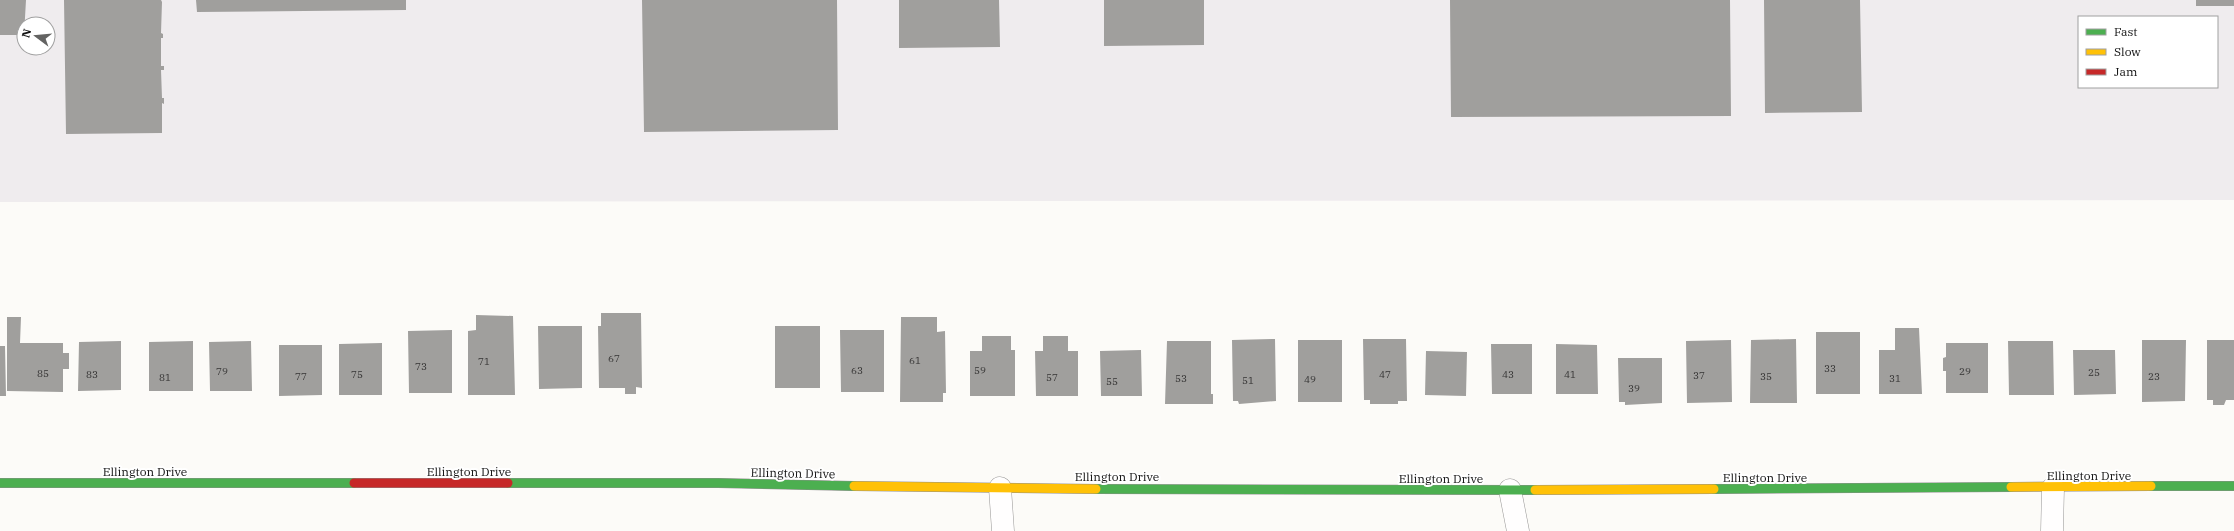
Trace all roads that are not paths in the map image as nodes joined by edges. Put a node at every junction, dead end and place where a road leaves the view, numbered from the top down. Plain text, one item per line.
1 (0, 483) edge
2 (2234, 486) edge
3 (1000, 488) junction
4 (2053, 488) junction
5 (1510, 490) junction
6 (1003, 531) edge
7 (1518, 531) edge
8 (2052, 531) edge

1 - 3 street, Ellington Drive
2 - 4 street, Ellington Drive
3 - 5 street, Ellington Drive
3 - 6 street
4 - 5 street, Ellington Drive
4 - 8 street
5 - 7 street

